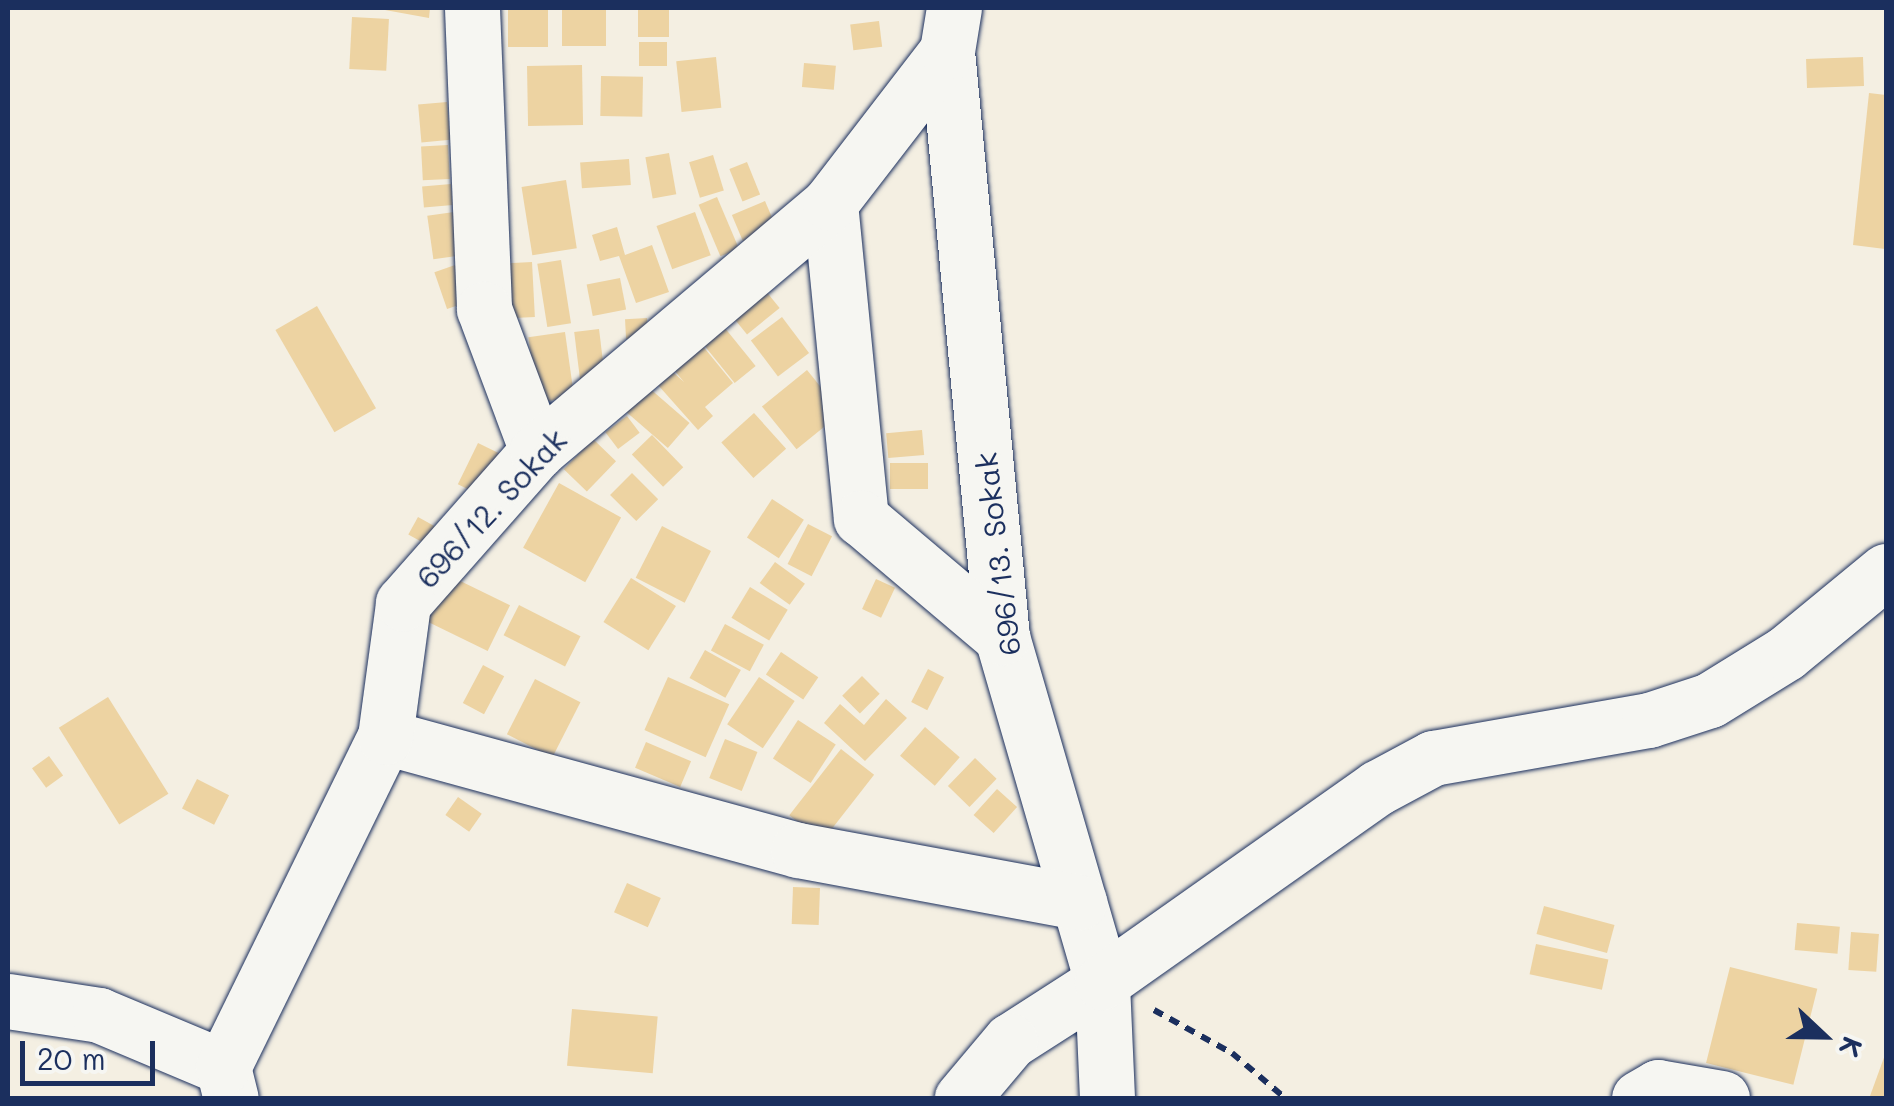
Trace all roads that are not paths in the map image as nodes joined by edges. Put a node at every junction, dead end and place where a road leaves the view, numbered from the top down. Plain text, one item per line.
1 (472, 8) edge
2 (951, 29) edge
3 (830, 203) junction
4 (538, 451) junction
5 (1886, 571) edge
6 (1002, 637) junction
7 (384, 737) junction
8 (1079, 902) junction
9 (1102, 982) junction
10 (8, 1000) edge
11 (227, 1083) edge
12 (962, 1098) edge
13 (1107, 1098) edge
14 (1639, 1098) edge
15 (1722, 1098) edge

1 - 4 street
2 - 3 street, 696/12. Sokak
2 - 6 street, 696/13. Sokak
3 - 4 street, 696/12. Sokak
3 - 6 street
4 - 7 street, 696/12. Sokak
5 - 9 street
6 - 8 street, 696/13. Sokak
7 - 8 street
7 - 11 street, 696/12. Sokak
8 - 9 street, 696/13. Sokak
9 - 12 street
9 - 13 street, 696/13. Sokak
10 - 11 street
14 - 15 street

